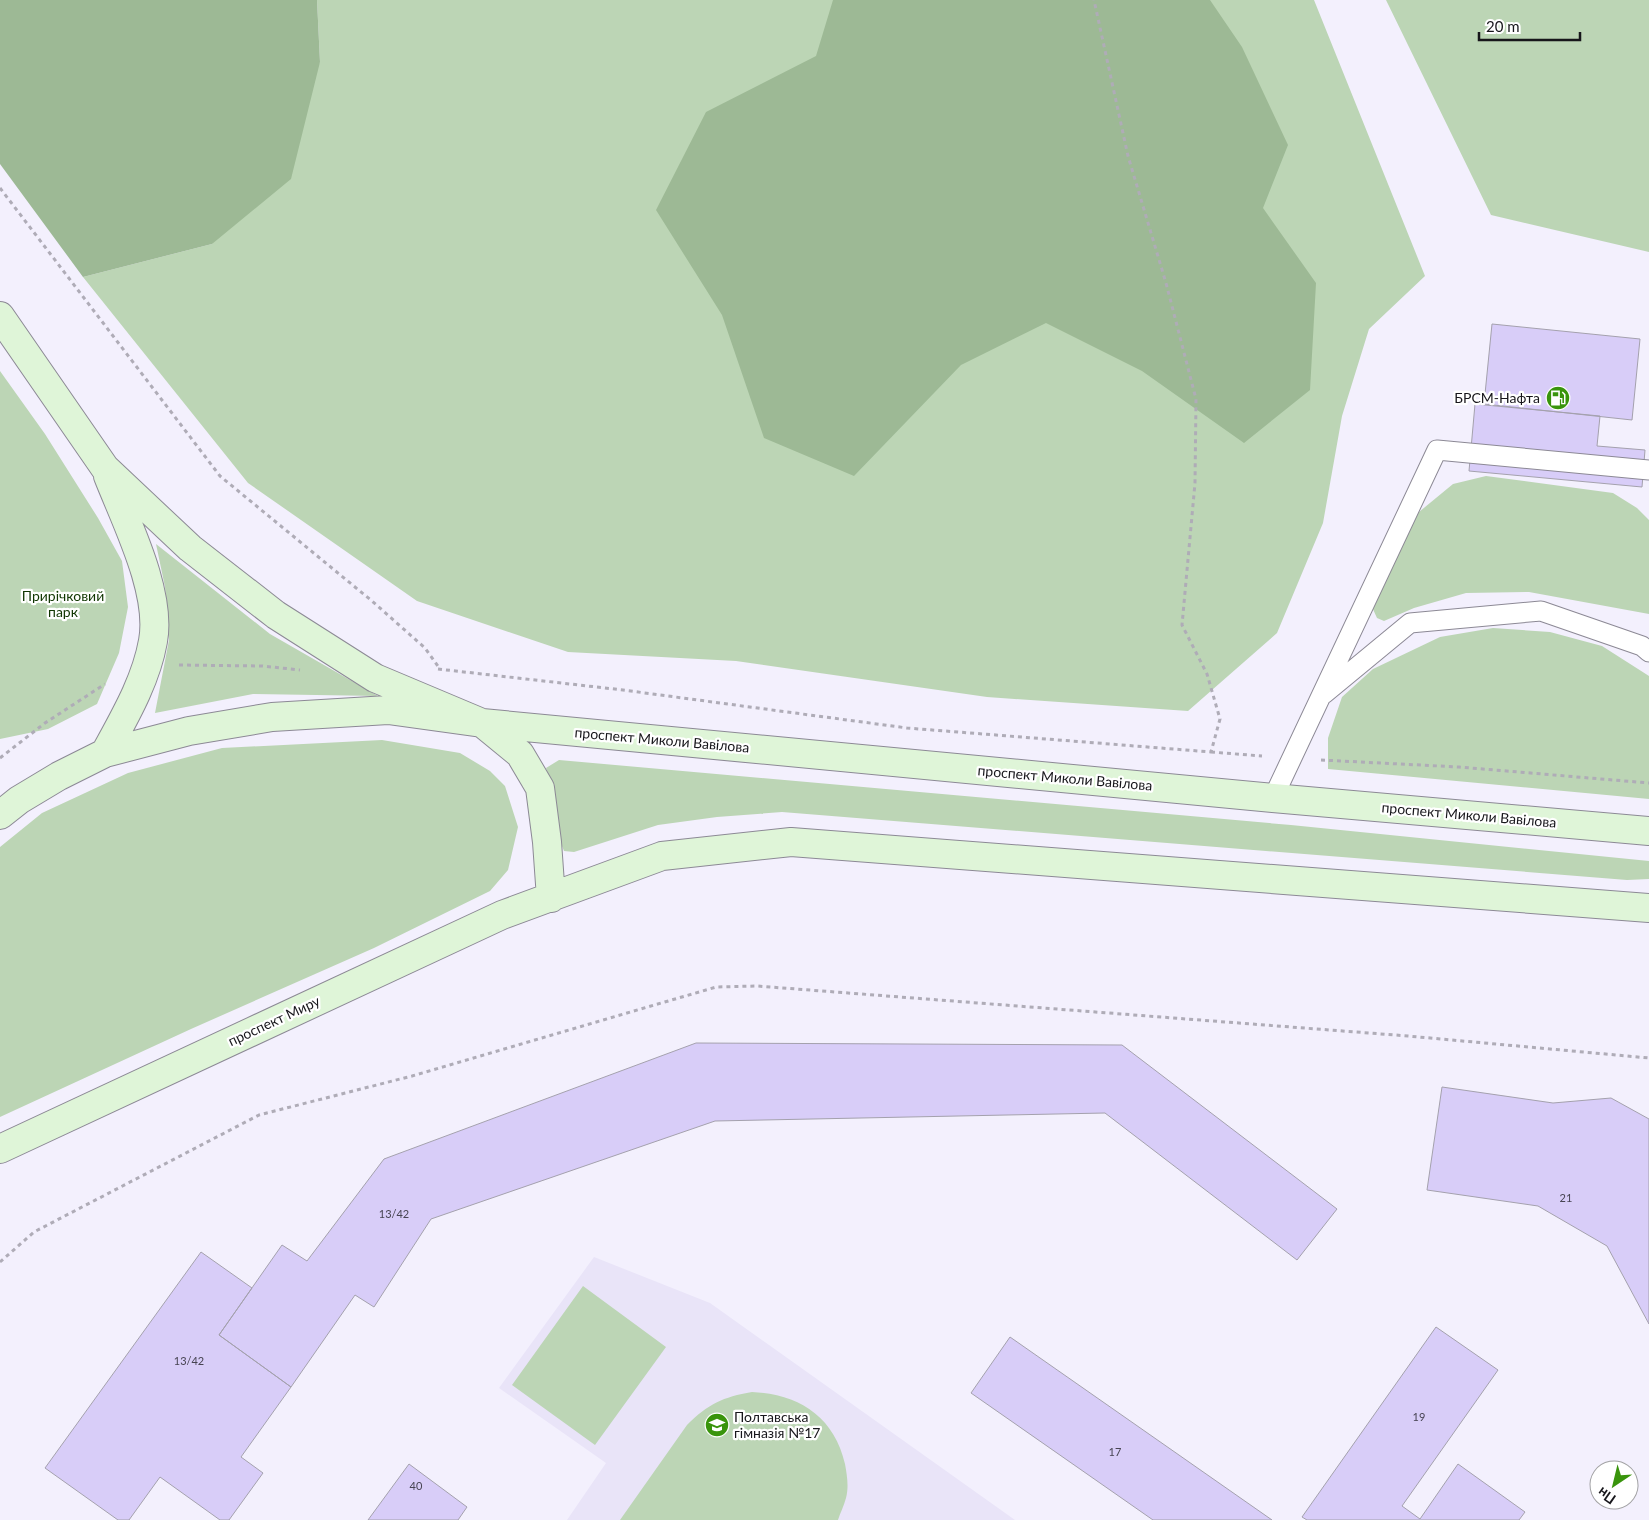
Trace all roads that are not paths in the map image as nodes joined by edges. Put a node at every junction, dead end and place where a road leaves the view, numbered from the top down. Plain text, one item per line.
1 (0, 316) edge
2 (105, 468) junction
3 (1649, 470) edge
4 (1649, 652) edge
5 (1320, 697) junction
6 (482, 723) junction
7 (104, 753) junction
8 (1273, 798) junction
9 (0, 815) edge
10 (1649, 830) edge
11 (551, 898) junction
12 (1649, 908) edge
13 (0, 1149) edge

1 - 2 main road
2 - 6 main road
2 - 7 main road
3 - 5 lane
4 - 5 lane
5 - 8 lane
6 - 7 main road
6 - 8 main road, проспект Миколи Вавілова
6 - 11 main road
7 - 9 main road
8 - 10 main road, проспект Миколи Вавілова
11 - 12 main road
11 - 13 main road, проспект Миру

